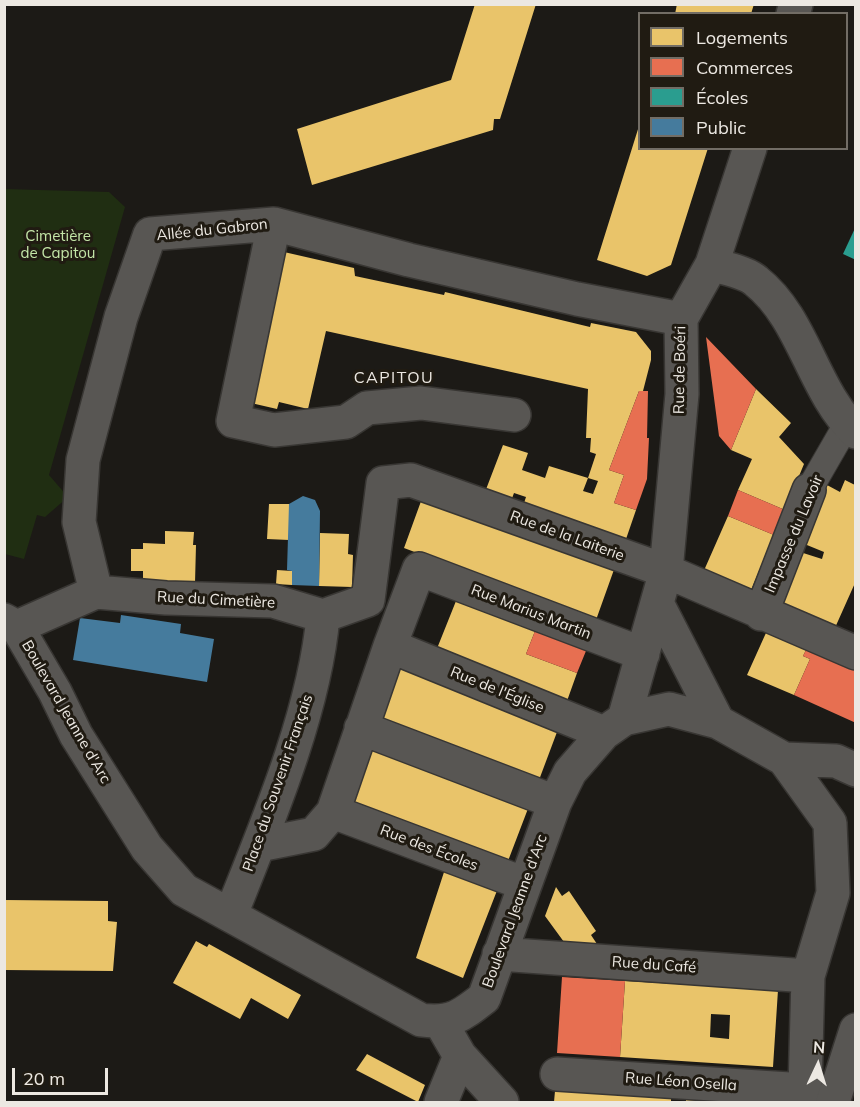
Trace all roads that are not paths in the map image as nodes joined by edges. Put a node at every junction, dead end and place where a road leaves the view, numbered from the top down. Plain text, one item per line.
1 (749, 150) edge
2 (274, 224) junction
3 (712, 264) junction
4 (681, 319) junction
5 (514, 415) dead end
6 (851, 428) edge
7 (809, 490) joint
8 (666, 571) junction
9 (96, 592) junction
10 (658, 605) junction
11 (760, 614) junction
12 (323, 616) junction
13 (11, 624) edge
14 (852, 642) edge
15 (390, 646) junction
16 (643, 654) junction
17 (718, 722) junction
18 (614, 726) junction
19 (361, 728) junction
20 (784, 759) junction
21 (855, 770) edge
22 (555, 802) junction
23 (333, 812) junction
24 (259, 845) junction
25 (525, 884) junction
26 (231, 914) junction
27 (499, 954) junction
28 (808, 976) junction
29 (441, 1023) junction
30 (855, 1030) edge
31 (460, 1056) junction
32 (557, 1074) dead end
33 (815, 1098) edge
34 (441, 1102) edge
35 (502, 1102) edge

1 - 3 street, Rue de Boéri
2 - 4 street, Allée du Gabron
2 - 5 street
2 - 9 street, Allée du Gabron
3 - 4 street, Rue de Boéri
3 - 6 street
4 - 8 street, Rue de Boéri
6 - 7 street, Impasse du Lavoir
7 - 11 street, Impasse du Lavoir
8 - 10 street, Rue de Boéri
8 - 11 street, Rue de la Laiterie
8 - 12 street, Rue de la Laiterie
9 - 12 street, Rue du Cimetière
9 - 13 street
10 - 16 street, Rue de Boéri
10 - 17 street
11 - 14 street, Rue de la Laiterie
12 - 24 street, Place du Souvenir Français
13 - 26 street, Boulevard Jeanne d'Arc
15 - 16 street, Rue Marius Martin
15 - 18 street, Rue de l'Église
15 - 19 street
16 - 18 street, Rue de Boéri
17 - 18 street
17 - 20 street
18 - 22 street, Boulevard Jeanne d'Arc
19 - 22 street
19 - 23 street
20 - 21 street
20 - 28 street
22 - 25 street, Boulevard Jeanne d'Arc
23 - 24 street
23 - 25 street, Rue des Écoles
24 - 26 street, Place du Souvenir Français
25 - 27 street, Boulevard Jeanne d'Arc
26 - 29 street, Boulevard Jeanne d'Arc
27 - 28 street, Rue du Café
27 - 29 street, Boulevard Jeanne d'Arc
28 - 33 street
29 - 31 street
30 - 33 street
31 - 34 street
31 - 35 street
32 - 33 street, Rue Léon Osella

